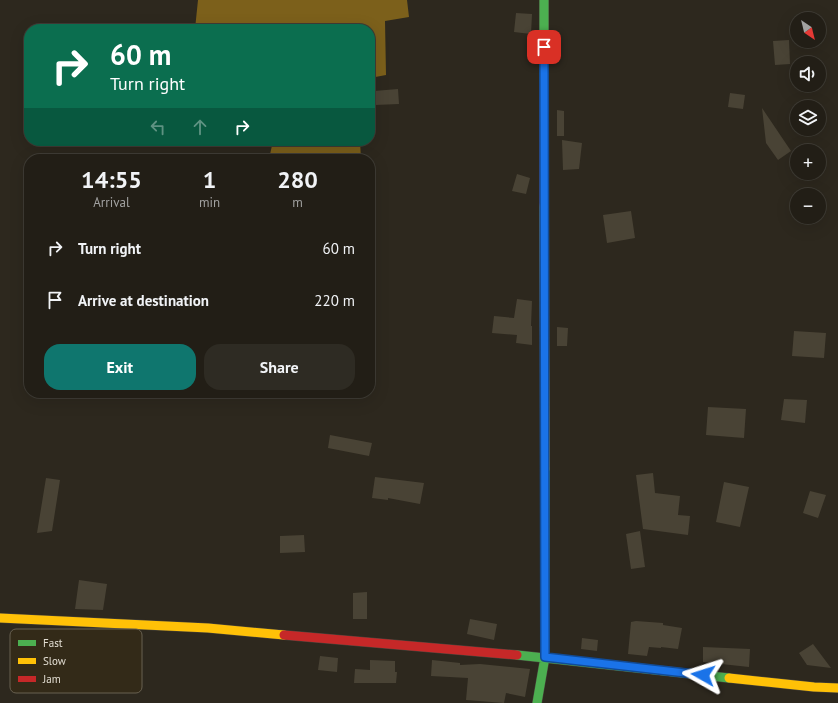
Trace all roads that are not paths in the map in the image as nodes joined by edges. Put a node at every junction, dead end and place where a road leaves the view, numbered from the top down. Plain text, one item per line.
1 (544, 0) edge
2 (0, 618) edge
3 (545, 657) junction
4 (838, 688) edge
5 (537, 703) edge

1 - 3 street
2 - 3 street
3 - 4 street
3 - 5 street

